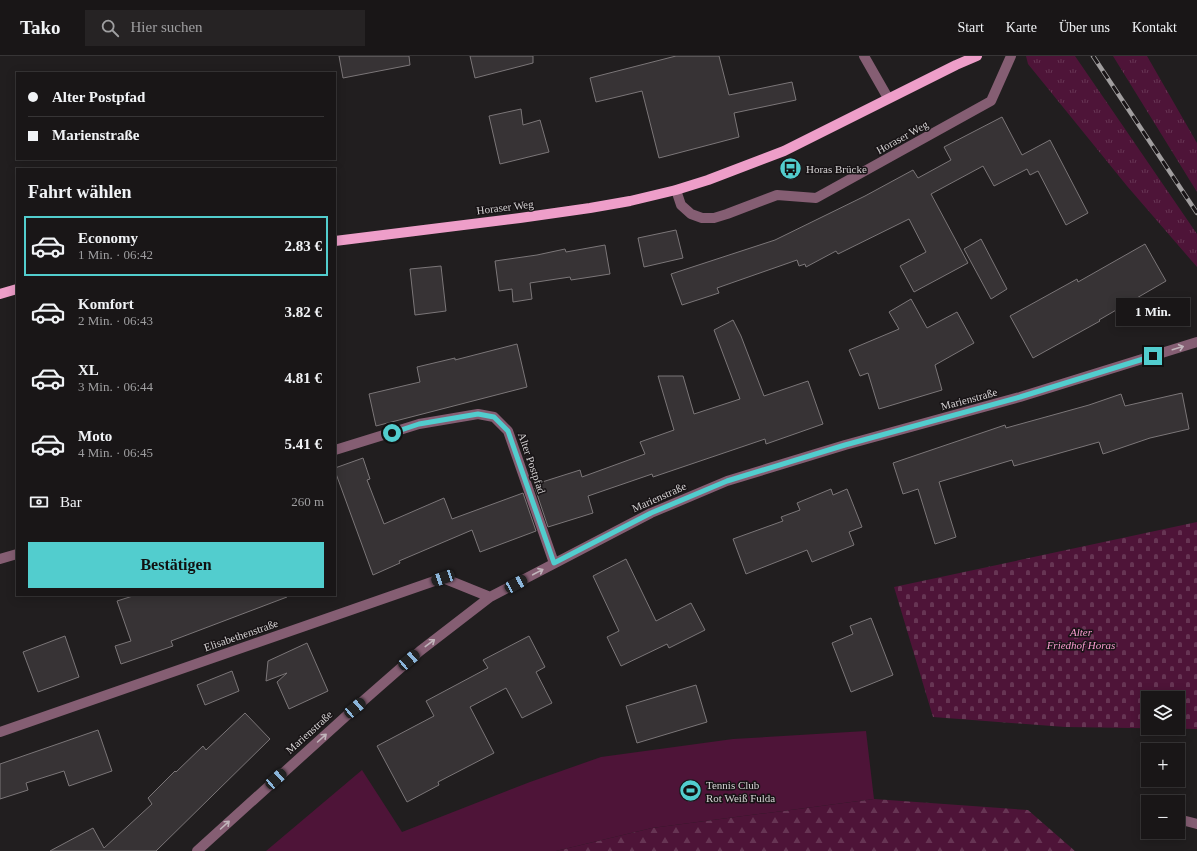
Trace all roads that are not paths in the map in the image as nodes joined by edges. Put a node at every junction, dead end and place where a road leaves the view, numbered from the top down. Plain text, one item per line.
1 (864, 56) edge
2 (977, 56) edge
3 (1011, 56) edge
4 (888, 98) junction
5 (676, 190) junction
6 (336, 240) edge
7 (16, 289) edge
8 (0, 294) edge
9 (1197, 342) edge
10 (336, 450) edge
11 (16, 554) edge
12 (0, 559) edge
13 (554, 563) junction
14 (490, 597) junction
15 (0, 732) edge
16 (1185, 821) edge
17 (1197, 824) edge
18 (197, 851) edge

1 - 4 street
2 - 4 main road, Horaser Weg
3 - 5 street, Horaser Weg
4 - 5 main road, Horaser Weg
5 - 6 main road, Horaser Weg
7 - 8 main road
13 -> 9 street, Marienstraße
10 - 13 street, Alter Postpfad
11 - 12 street
14 -> 13 street, Marienstraße
14 - 15 street, Elisabethenstraße
18 -> 14 street, Marienstraße
16 - 17 street

